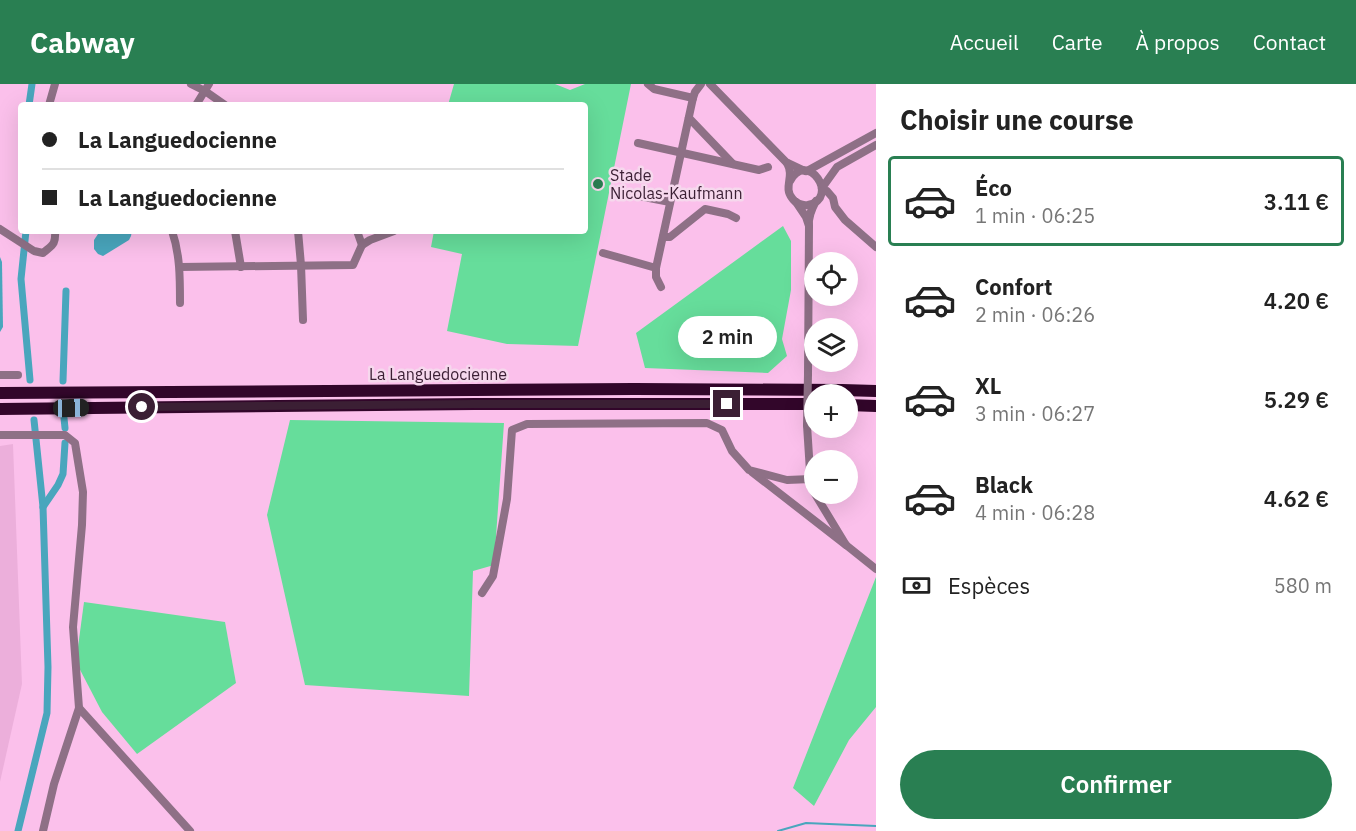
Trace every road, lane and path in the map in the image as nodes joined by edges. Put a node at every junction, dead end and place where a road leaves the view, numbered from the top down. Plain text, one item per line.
1 (55, 84) edge
2 (191, 84) edge
3 (648, 84) edge
4 (701, 84) edge
5 (710, 84) edge
6 (207, 88) edge
7 (693, 98) junction
8 (50, 102) edge
9 (198, 102) edge
10 (222, 102) edge
11 (689, 118) junction
12 (876, 133) edge
13 (638, 143) dead end
14 (876, 145) edge
15 (681, 153) junction
16 (786, 162) junction
17 (733, 164) junction
18 (768, 167) dead end
19 (806, 171) junction
20 (790, 181) junction
21 (822, 190) junction
22 (629, 196) dead end
23 (816, 201) junction
24 (670, 202) junction
25 (795, 202) junction
26 (736, 218) dead end
27 (809, 226) junction
28 (3, 231) edge
29 (55, 234) edge
30 (173, 234) edge
31 (236, 234) edge
32 (298, 234) edge
33 (358, 234) edge
34 (386, 234) edge
35 (663, 237) junction
36 (362, 245) junction
37 (876, 247) edge
38 (603, 254) dead end
39 (301, 265) junction
40 (180, 267) junction
41 (241, 267) junction
42 (656, 268) junction
43 (661, 287) dead end
44 (180, 303) dead end
45 (303, 320) dead end
46 (0, 375) edge
47 (18, 375) dead end
48 (876, 391) edge
49 (0, 393) edge
50 (804, 404) edge
51 (858, 405) edge
52 (876, 406) edge
53 (0, 409) edge
54 (0, 435) edge
55 (809, 450) edge
56 (749, 470) junction
57 (804, 479) edge
58 (822, 504) edge
59 (846, 545) junction
60 (876, 569) edge
61 (482, 592) dead end
62 (79, 708) junction
63 (43, 831) edge
64 (190, 831) edge

1 - 8 street
2 - 6 street
3 - 7 street
4 - 7 street
5 - 16 street
6 - 9 street
6 - 10 street
7 - 11 street
11 - 15 street
11 - 17 street
12 - 19 street
13 - 15 street
14 - 21 street
15 - 17 street
15 - 24 street
16 - 19 street
16 - 20 street
17 - 18 street
19 - 20 street
19 - 21 street
20 - 25 street
21 - 23 street
21 - 37 street
22 - 24 street
23 - 25 street
23 - 27 street
24 - 35 street
25 - 27 street
26 - 35 street
27 - 55 street, bridge
28 - 29 street
30 - 40 street
31 - 41 street
32 - 39 street
33 - 36 street
34 - 36 street
35 - 42 street
36 - 39 street
38 - 42 street
39 - 41 street
39 - 45 street
40 - 41 street
40 - 44 street
42 - 43 street
46 - 47 street
48 - 49 highway, La Languedocienne
50 - 53 highway, La Languedocienne
51 - 52 highway
54 - 62 street
56 - 57 street
56 - 59 street
56 - 61 street
58 - 59 street
59 - 60 street
62 - 63 street
62 - 64 street

